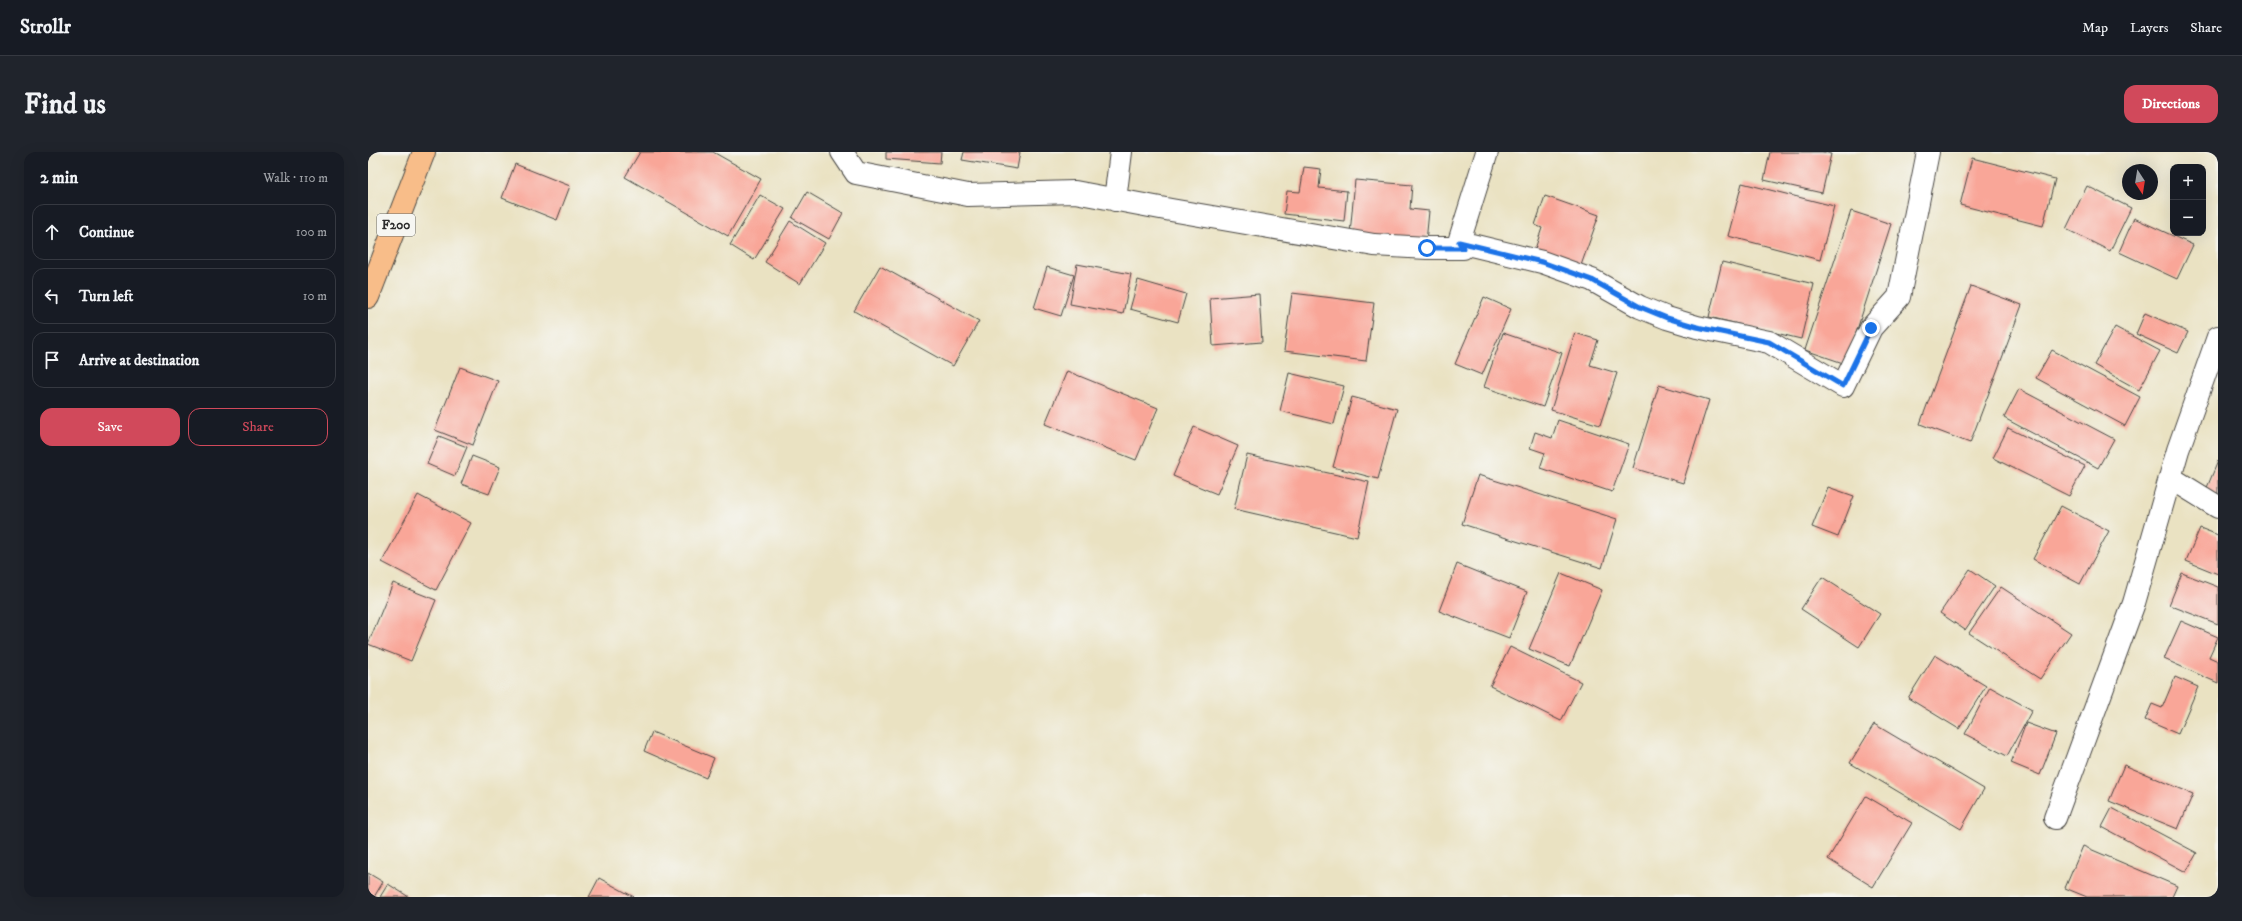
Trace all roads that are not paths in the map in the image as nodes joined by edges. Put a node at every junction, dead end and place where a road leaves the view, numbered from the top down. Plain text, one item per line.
1 (424, 152) edge
2 (842, 152) edge
3 (1121, 152) edge
4 (1487, 152) edge
5 (1928, 152) edge
6 (1115, 200) junction
7 (1459, 242) junction
8 (368, 297) edge
9 (2218, 337) edge
10 (2171, 478) junction
11 (2218, 507) edge
12 (2055, 818) dead end

1 - 8 main road, F200
2 - 6 street
3 - 6 street
4 - 7 street
5 - 7 street
6 - 7 street
9 - 10 street
10 - 11 street
10 - 12 street

